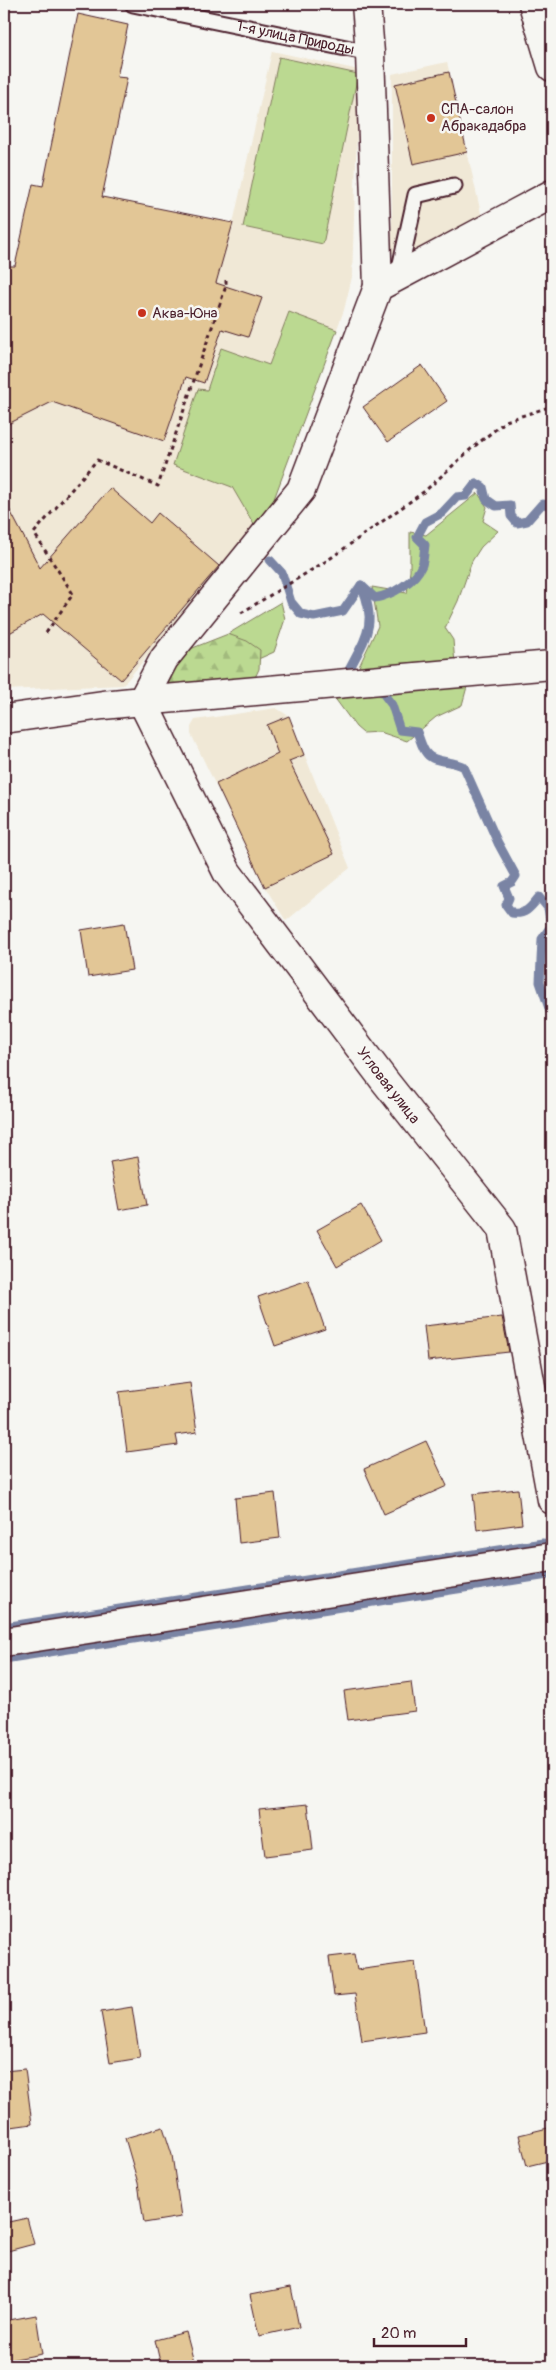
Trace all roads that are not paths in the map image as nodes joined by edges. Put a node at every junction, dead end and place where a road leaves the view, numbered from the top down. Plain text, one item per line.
1 (133, 4) edge
2 (366, 4) edge
3 (533, 4) edge
4 (370, 53) junction
5 (552, 67) edge
6 (454, 186) dead end
7 (552, 194) edge
8 (388, 282) junction
9 (552, 665) edge
10 (142, 701) junction
11 (4, 720) edge
12 (552, 1500) edge
13 (552, 1557) edge
14 (4, 1642) edge

1 - 4 lane, 1-я улица Природы
2 - 4 street
3 - 5 street
4 - 8 street
6 - 8 lane
7 - 8 street
8 - 10 street
9 - 10 street
10 - 11 street
10 - 12 street, Угловая улица
13 - 14 street

